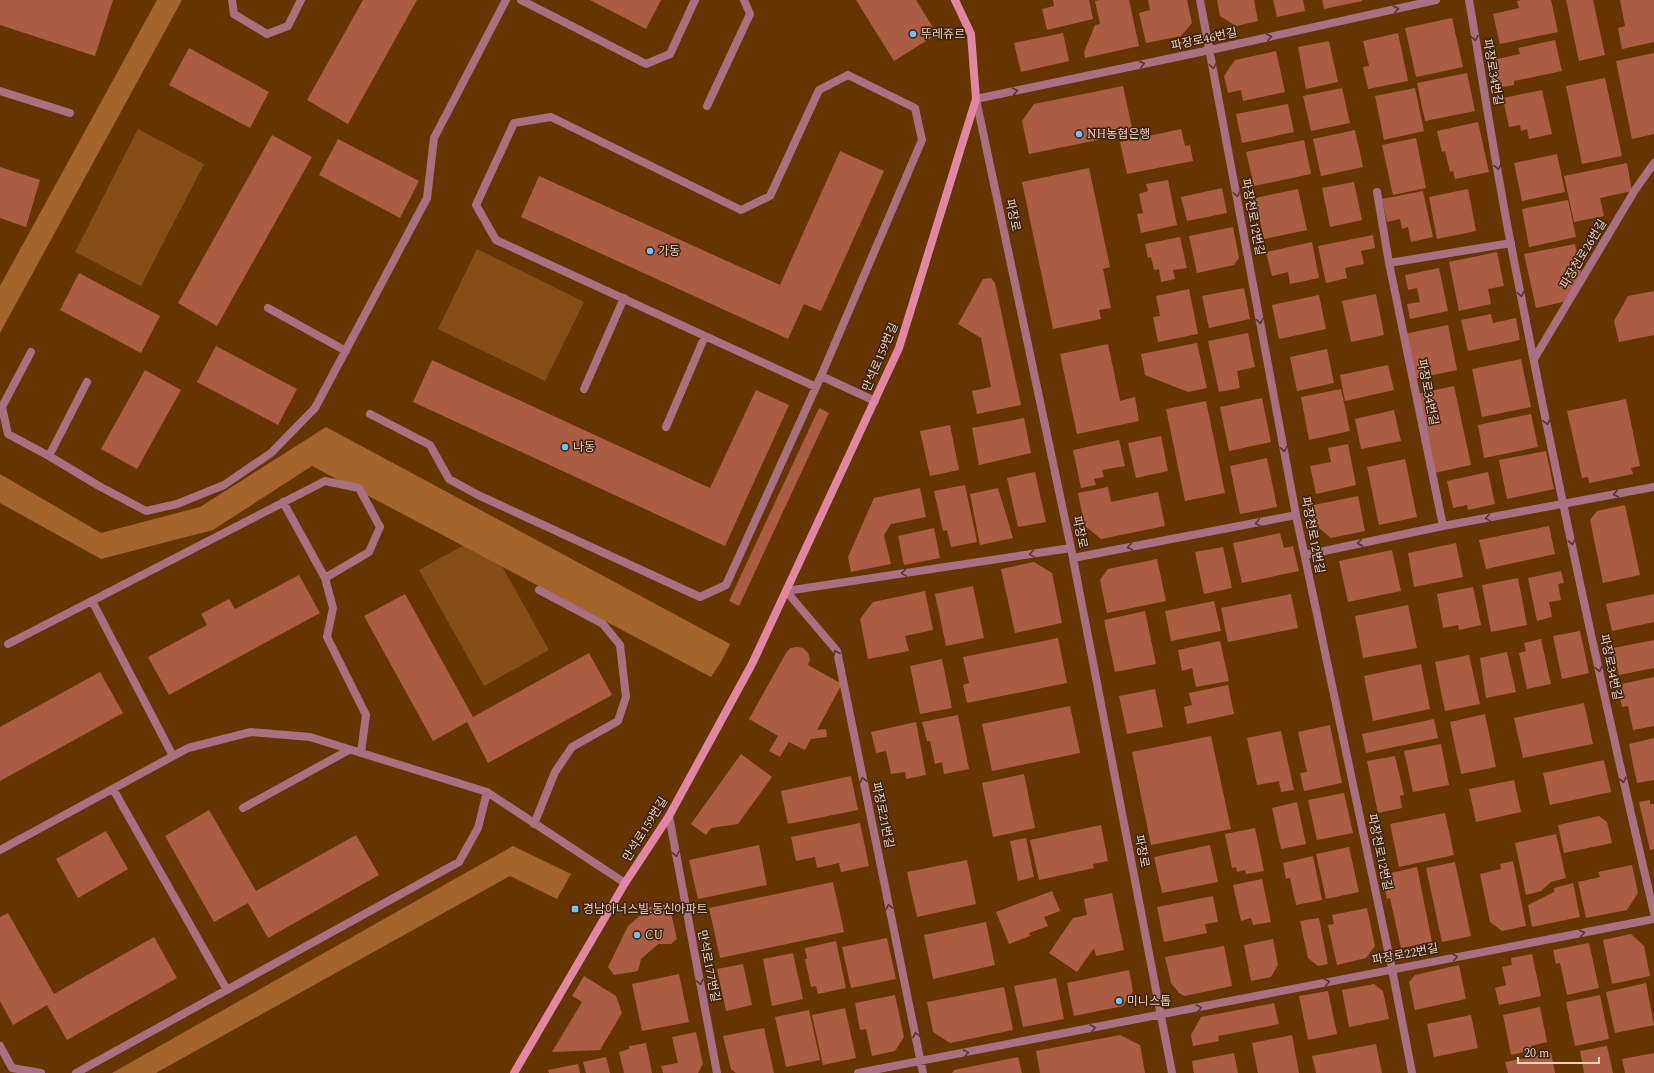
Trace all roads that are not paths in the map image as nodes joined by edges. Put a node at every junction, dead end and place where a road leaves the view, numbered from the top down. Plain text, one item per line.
1 (232, 0) edge
2 (301, 0) edge
3 (506, 0) edge
4 (521, 0) edge
5 (696, 0) edge
6 (744, 0) edge
7 (955, 0) edge
8 (1200, 0) edge
9 (1436, 0) edge
10 (1469, 0) edge
11 (1210, 50) junction
12 (0, 91) edge
13 (976, 99) junction
14 (707, 106) dead end
15 (70, 113) dead end
16 (1654, 163) edge
17 (1377, 192) dead end
18 (1511, 243) junction
19 (1390, 263) junction
20 (624, 298) junction
21 (268, 308) dead end
22 (705, 336) junction
23 (346, 350) junction
24 (31, 352) dead end
25 (1534, 359) junction
26 (821, 376) junction
27 (88, 382) dead end
28 (816, 387) junction
29 (584, 389) dead end
30 (875, 401) junction
31 (370, 414) dead end
32 (666, 427) dead end
33 (49, 456) junction
34 (1654, 487) edge
35 (283, 502) junction
36 (1564, 504) junction
37 (1296, 515) junction
38 (1443, 526) junction
39 (1071, 548) junction
40 (1304, 555) junction
41 (1073, 558) junction
42 (325, 578) junction
43 (539, 590) dead end
44 (786, 592) junction
45 (92, 601) junction
46 (8, 644) dead end
47 (349, 750) junction
48 (361, 753) junction
49 (173, 756) junction
50 (113, 789) junction
51 (487, 792) junction
52 (243, 808) dead end
53 (669, 816) junction
54 (534, 824) junction
55 (0, 850) edge
56 (625, 883) junction
57 (1654, 913) edge
58 (1654, 919) edge
59 (1392, 969) junction
60 (227, 990) junction
61 (1161, 1015) junction
62 (0, 1046) edge
63 (921, 1061) junction
64 (41, 1073) edge
65 (76, 1073) edge
66 (514, 1073) edge
67 (717, 1073) edge
68 (858, 1073) edge
69 (923, 1073) edge
70 (1172, 1073) edge
71 (1412, 1073) edge

1 - 2 street
3 - 23 street
4 - 5 street
6 - 14 street
7 - 13 street, 파장로
8 - 11 street, 파장천로12번길
11 -> 9 street, 파장로46번길
10 -> 18 street, 파장로34번길
13 -> 11 street, 파장로46번길
11 -> 37 street, 파장천로12번길
12 - 15 street
13 - 30 street, 만석로159번길
13 - 39 street, 파장로
16 - 25 street, 파장천로26번길
17 - 19 street, 파장로34번길
18 - 19 street
18 -> 25 street, 파장로34번길
19 - 38 street, 파장로34번길
20 - 22 street
20 - 26 street
20 - 29 street
21 - 23 street
22 - 28 street
22 - 32 street
23 - 33 street
24 - 33 street
25 -> 36 street, 파장로34번길
26 - 28 street
26 - 30 street
27 - 33 street
28 - 31 street
30 - 44 street, 만석로159번길
34 -> 36 street
35 - 42 street
35 - 42 street
35 - 45 street
36 -> 38 street
36 -> 57 street, 파장로34번길
37 - 40 street, 파장천로12번길
37 -> 41 street
38 -> 40 street
39 - 41 street, 파장로
39 -> 44 street
40 - 59 street, 파장천로12번길
41 - 61 street, 파장로
42 - 48 street
43 - 54 street
44 - 53 street, 만석로159번길
63 -> 44 street, 파장로21번길
45 - 46 street
45 - 49 street
47 - 48 street
47 - 49 street
47 - 52 street
48 - 51 street
49 - 50 street
50 - 55 street
50 - 60 street
51 - 54 street
51 - 60 street
53 - 56 street, 만석로159번길
53 -> 67 street, 만석로177번길
54 - 56 street
56 - 66 street, 만석로159번길
59 -> 58 street, 파장로22번길
61 -> 59 street, 파장로22번길
59 - 71 street, 파장천로12번길
60 - 65 street
63 -> 61 street
61 - 70 street, 파장로
62 - 64 street
63 - 68 street
63 - 69 street, 파장로21번길

